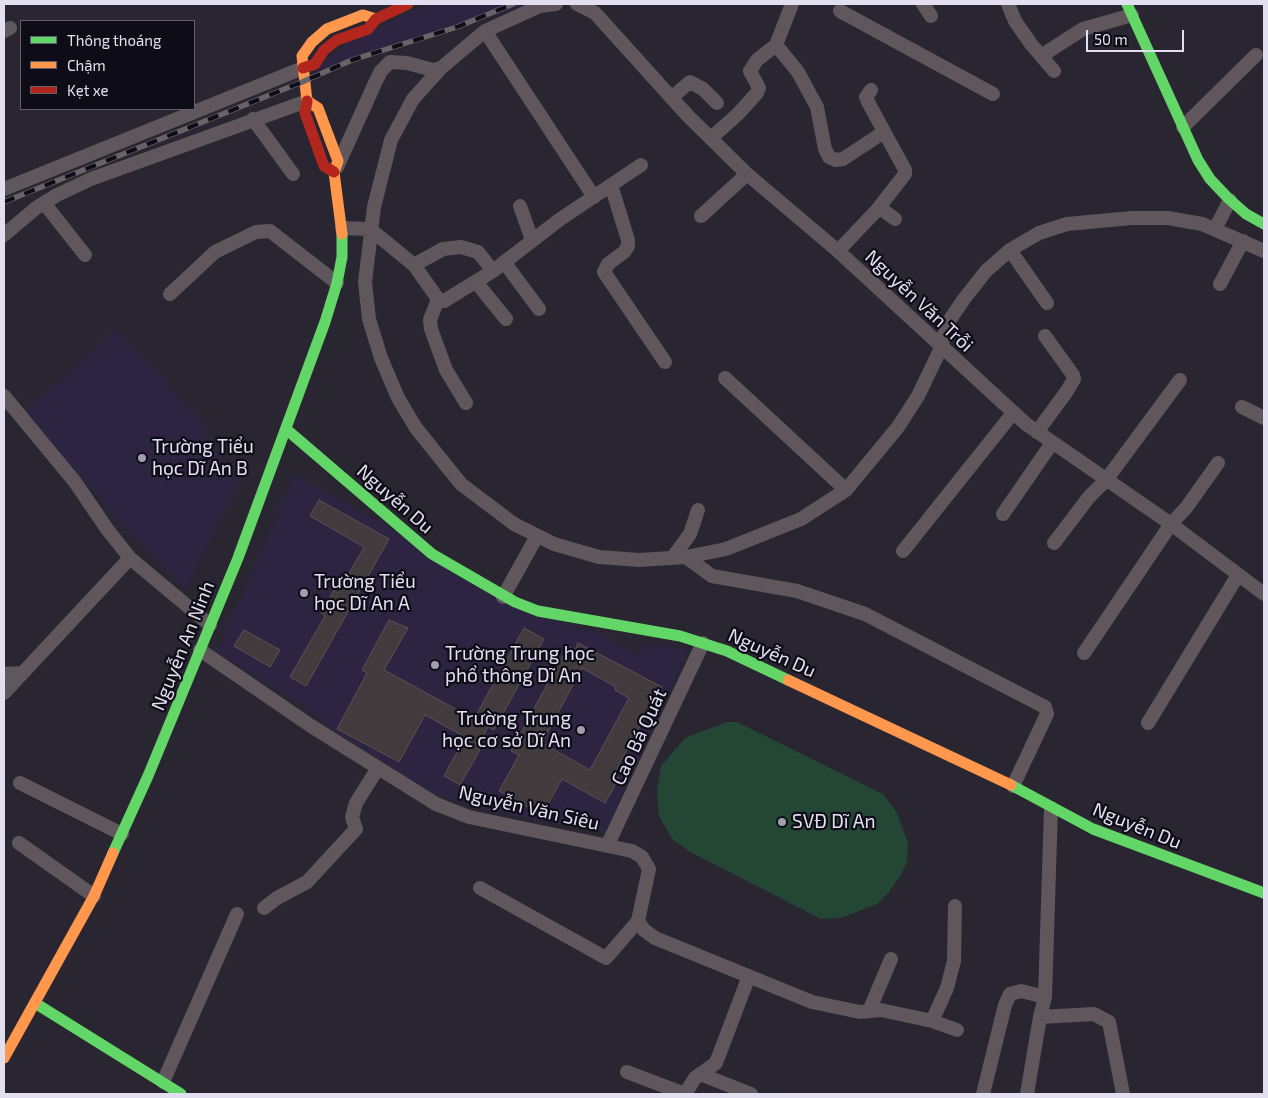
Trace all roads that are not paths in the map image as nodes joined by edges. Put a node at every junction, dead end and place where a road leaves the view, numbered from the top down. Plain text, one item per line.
1 (408, 4) edge
2 (556, 4) edge
3 (577, 4) edge
4 (792, 4) edge
5 (923, 4) edge
6 (1008, 4) edge
7 (390, 7) edge
8 (1130, 9) edge
9 (840, 11) dead end
10 (931, 16) dead end
11 (376, 19) junction
12 (485, 31) junction
13 (776, 45) junction
14 (1256, 55) dead end
15 (1041, 56) junction
16 (303, 68) junction
17 (441, 68) junction
18 (1054, 71) dead end
19 (871, 90) dead end
20 (993, 94) dead end
21 (670, 98) junction
22 (307, 101) junction
23 (717, 104) dead end
24 (253, 119) junction
25 (1183, 127) junction
26 (884, 132) junction
27 (711, 138) junction
28 (641, 165) dead end
29 (334, 172) junction
30 (293, 174) dead end
31 (747, 174) junction
32 (611, 185) junction
33 (4, 189) edge
34 (594, 197) junction
35 (1230, 200) junction
36 (44, 203) junction
37 (520, 206) dead end
38 (877, 210) junction
39 (702, 216) dead end
40 (895, 219) dead end
41 (1264, 224) edge
42 (342, 228) junction
43 (1215, 228) junction
44 (370, 230) junction
45 (4, 235) edge
46 (532, 240) junction
47 (1243, 240) junction
48 (1010, 250) junction
49 (838, 251) junction
50 (1264, 251) edge
51 (85, 256) dead end
52 (414, 265) junction
53 (498, 266) junction
54 (476, 282) junction
55 (337, 283) junction
56 (1220, 284) dead end
57 (170, 294) dead end
58 (438, 299) junction
59 (1047, 303) dead end
60 (539, 309) dead end
61 (506, 319) dead end
62 (1045, 336) dead end
63 (941, 348) junction
64 (664, 362) dead end
65 (725, 378) dead end
66 (1180, 380) dead end
67 (4, 396) edge
68 (466, 403) dead end
69 (1242, 408) dead end
70 (1013, 413) junction
71 (1264, 418) edge
72 (286, 429) junction
73 (1037, 432) junction
74 (1052, 443) junction
75 (1218, 463) dead end
76 (1106, 480) junction
77 (846, 490) junction
78 (698, 510) dead end
79 (1003, 514) dead end
80 (1171, 524) junction
81 (537, 536) junction
82 (1054, 543) dead end
83 (903, 551) dead end
84 (680, 557) junction
85 (130, 558) junction
86 (1238, 576) junction
87 (1264, 594) edge
88 (503, 597) junction
89 (210, 625) junction
90 (703, 643) junction
91 (200, 650) junction
92 (1084, 653) dead end
93 (4, 674) edge
94 (22, 674) junction
95 (4, 693) edge
96 (1148, 723) dead end
97 (378, 768) junction
98 (20, 783) dead end
99 (1013, 786) junction
100 (1052, 808) junction
101 (122, 834) junction
102 (20, 843) dead end
103 (607, 846) junction
104 (480, 888) dead end
105 (1264, 893) edge
106 (94, 896) junction
107 (955, 906) dead end
108 (264, 908) dead end
109 (237, 914) dead end
110 (638, 922) junction
111 (891, 959) dead end
112 (749, 976) junction
113 (1045, 997) junction
114 (35, 1003) junction
115 (869, 1011) junction
116 (1040, 1017) junction
117 (932, 1021) junction
118 (956, 1030) dead end
119 (4, 1058) edge
120 (627, 1072) dead end
121 (700, 1074) junction
122 (163, 1082) junction
123 (182, 1094) edge
124 (685, 1094) edge
125 (751, 1094) edge
126 (983, 1094) edge
127 (1027, 1094) edge
128 (1123, 1094) edge

1 - 7 main road
2 - 12 street
3 - 21 street, Nguyễn Văn Trỗi
4 - 13 street
5 - 10 street
6 - 15 street
7 - 11 main road
8 - 15 street
8 - 25 main road
9 - 20 street
11 - 16 main road
11 - 16 main road
12 - 17 street
12 - 34 street
13 - 26 street
13 - 27 street
14 - 25 street
15 - 18 street
16 - 22 main road
16 - 33 street
17 - 29 street
17 - 44 street
19 - 26 street
21 - 23 street
21 - 27 street, Nguyễn Văn Trỗi
22 - 24 street
22 - 29 main road
24 - 30 street
24 - 36 street
25 - 35 main road
26 - 38 street
27 - 31 street, Nguyễn Văn Trỗi
28 - 32 street
29 - 42 main road, Nguyễn An Ninh
31 - 39 street
31 - 49 street, Nguyễn Văn Trỗi
32 - 34 street
32 - 64 street
34 - 46 street
35 - 41 main road
35 - 43 street
36 - 45 street
36 - 51 street
37 - 46 street
38 - 40 street
38 - 49 street
42 - 44 street
42 - 55 main road, Nguyễn An Ninh
43 - 47 street
43 - 48 street
44 - 52 street
44 - 81 street
46 - 53 street
47 - 50 street
47 - 56 street
48 - 59 street
48 - 63 street
49 - 63 street, Nguyễn Văn Trỗi
52 - 53 street
52 - 58 street
53 - 54 street
53 - 60 street
54 - 58 street
54 - 61 street
55 - 57 street
55 - 72 main road, Nguyễn An Ninh
58 - 68 street
62 - 73 street
63 - 70 street, Nguyễn Văn Trỗi
63 - 77 street
65 - 77 street
66 - 76 street
67 - 85 street
69 - 71 street
70 - 73 street, Nguyễn Văn Trỗi
70 - 83 street
72 - 88 main road, Nguyễn Du
72 - 89 main road, Nguyễn An Ninh
73 - 74 street, Nguyễn Văn Trỗi
74 - 76 street, Nguyễn Văn Trỗi
74 - 79 street
75 - 80 street
76 - 80 street, Nguyễn Văn Trỗi
76 - 82 street
77 - 84 street
78 - 84 street
80 - 86 street, Nguyễn Văn Trỗi
80 - 92 street
81 - 84 street
81 - 88 street
84 - 99 street
85 - 89 street
85 - 94 street
86 - 87 street, Nguyễn Văn Trỗi
86 - 96 street
88 - 90 main road, Nguyễn Du
89 - 91 main road, Nguyễn An Ninh
90 - 99 main road, Nguyễn Du
90 - 103 street, Cao Bá Quát
91 - 97 street, Nguyễn Văn Siêu
91 - 101 main road, Nguyễn An Ninh
93 - 94 street
94 - 95 street
97 - 103 street, Nguyễn Văn Siêu
97 - 108 street
98 - 101 street
99 - 100 main road, Nguyễn Du
100 - 105 main road, Nguyễn Du
100 - 113 street
101 - 106 main road, Nguyễn An Ninh
102 - 106 street
103 - 110 street, Nguyễn Văn Siêu
104 - 110 street
106 - 114 main road, Nguyễn An Ninh
107 - 117 street
109 - 122 street
110 - 112 street
111 - 115 street
112 - 115 street
112 - 121 street
113 - 116 street
113 - 126 street
114 - 119 main road, Nguyễn An Ninh
114 - 122 main road
115 - 117 street
116 - 127 street
116 - 128 street
117 - 118 street
120 - 124 street
121 - 124 street
121 - 125 street
122 - 123 main road

